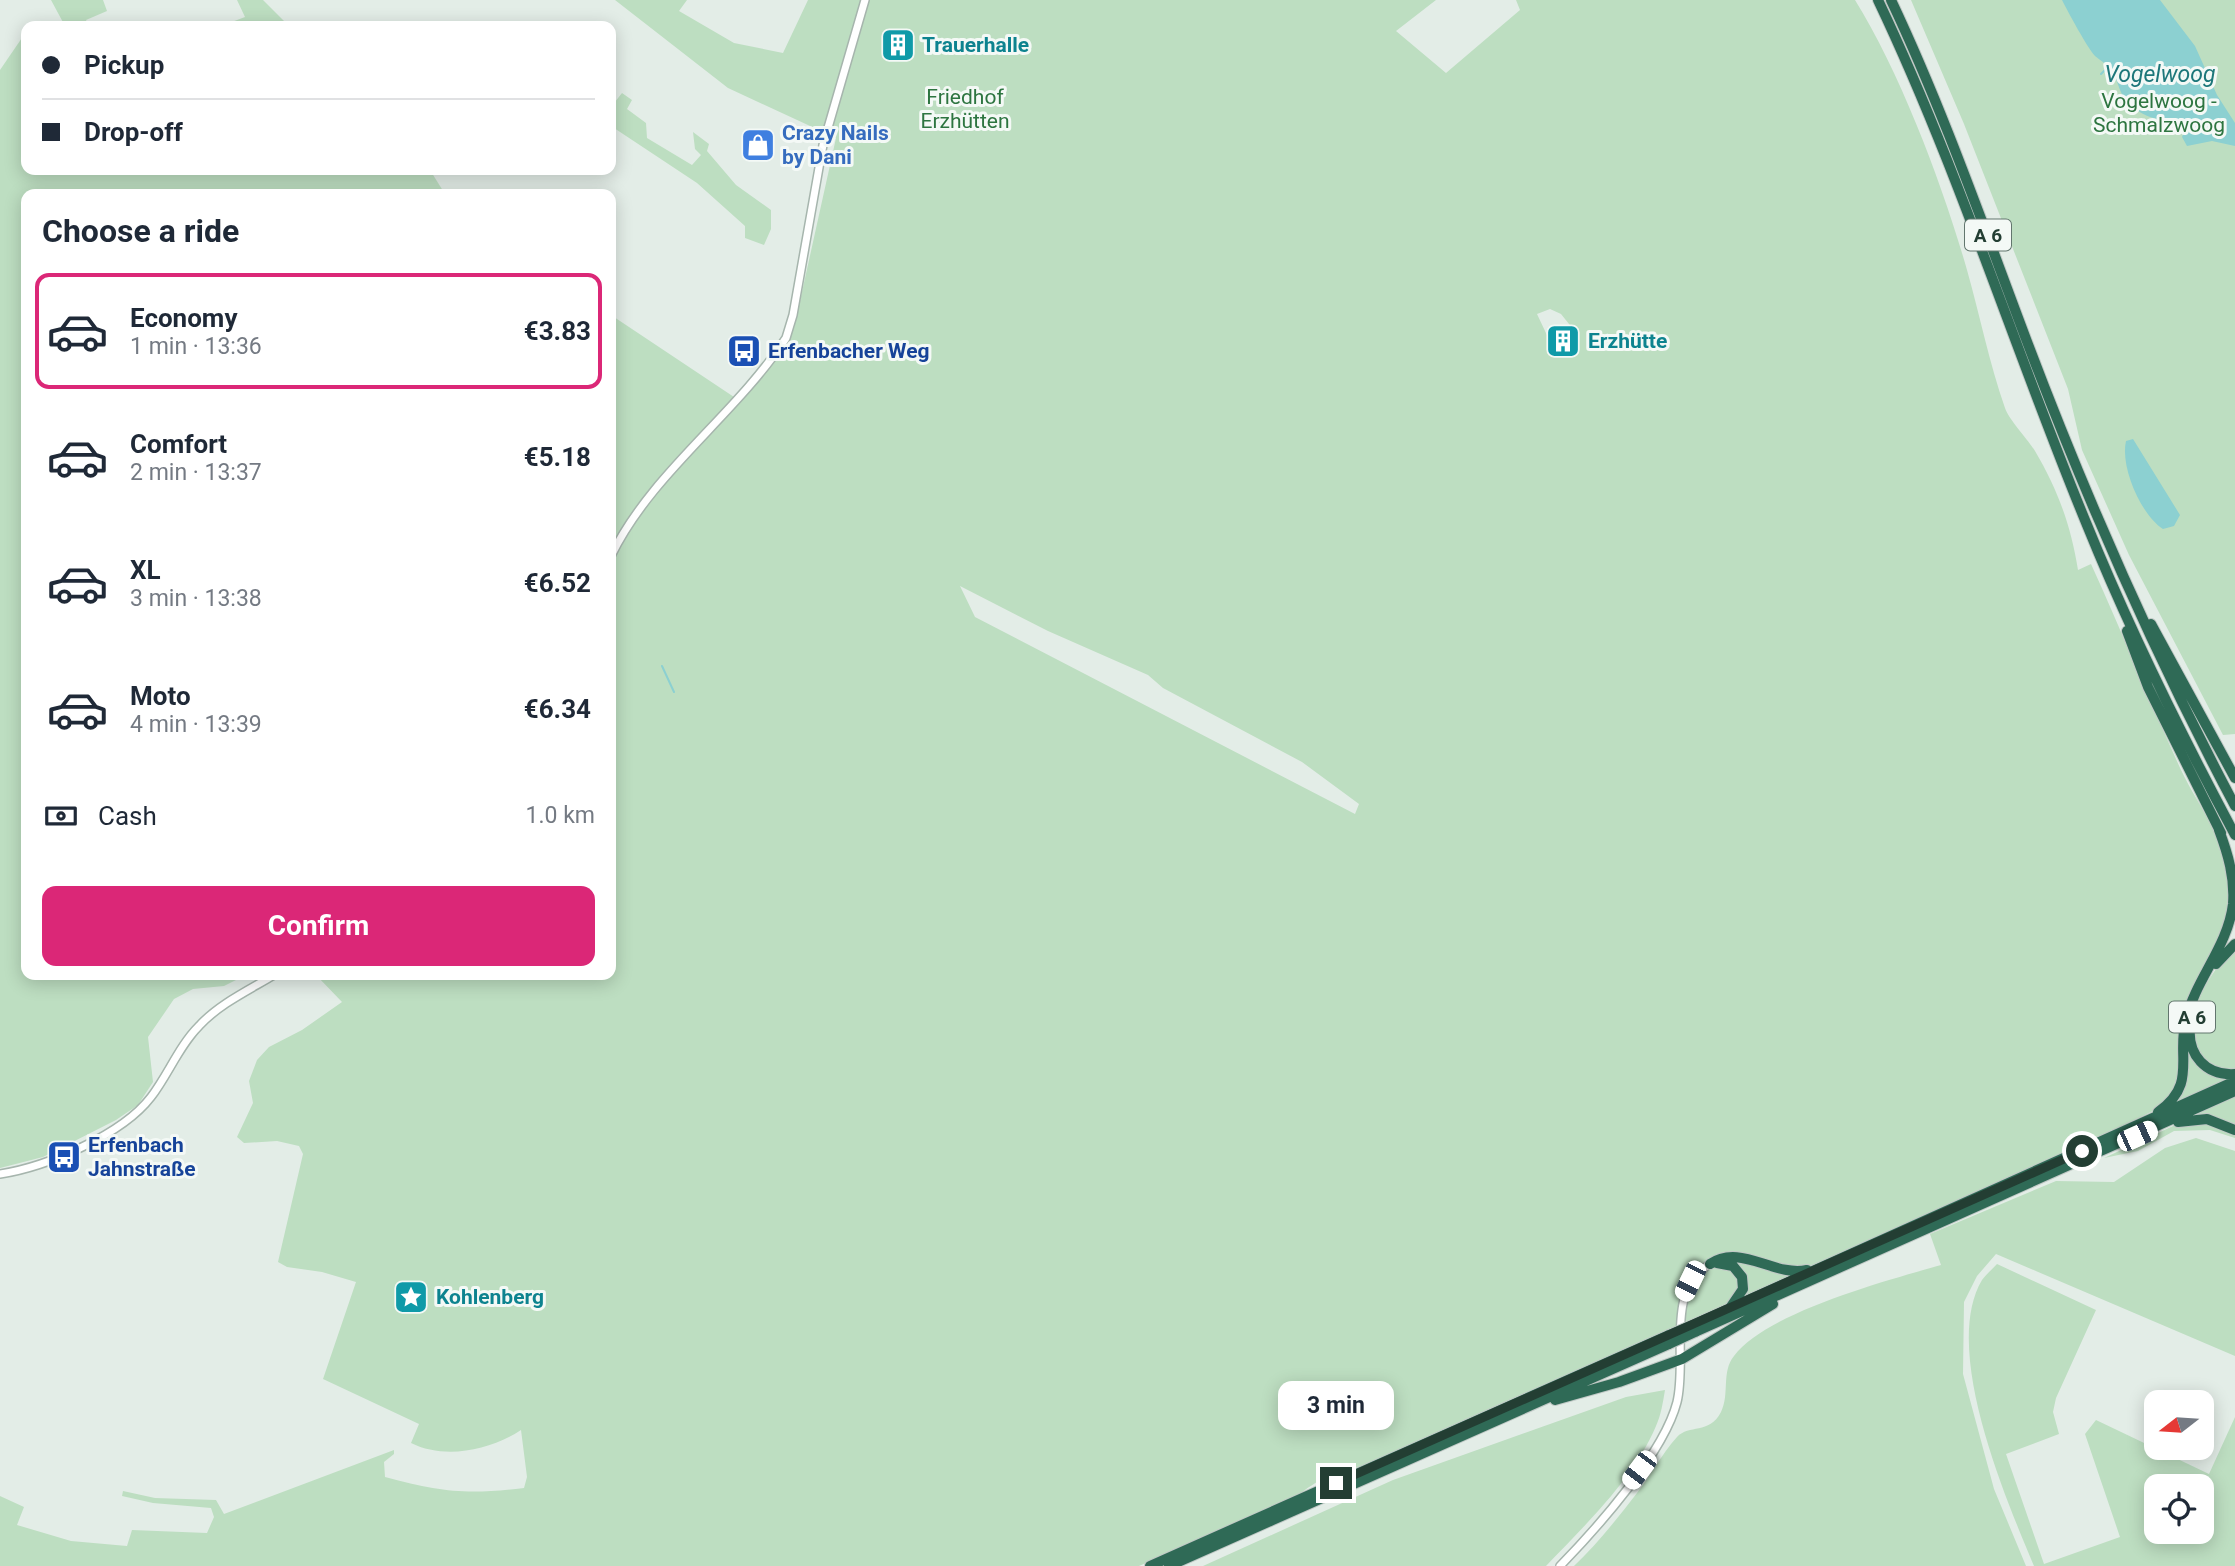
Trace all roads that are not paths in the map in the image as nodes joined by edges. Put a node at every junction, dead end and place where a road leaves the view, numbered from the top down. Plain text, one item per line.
1 (865, 0) edge
2 (1878, 0) edge
3 (1891, 0) edge
4 (616, 548) edge
5 (2114, 587) junction
6 (2136, 604) junction
7 (2235, 778) edge
8 (2235, 806) edge
9 (2219, 830) junction
10 (2235, 835) edge
11 (2235, 858) edge
12 (2235, 944) edge
13 (266, 980) edge
14 (2235, 1074) edge
15 (2235, 1082) edge
16 (2235, 1091) edge
17 (2142, 1124) junction
18 (2157, 1127) junction
19 (2235, 1129) edge
20 (0, 1174) edge
21 (1933, 1223) junction
22 (1913, 1232) junction
23 (1710, 1264) junction
24 (1818, 1270) junction
25 (1784, 1294) junction
26 (1728, 1310) junction
27 (1695, 1328) junction
28 (1669, 1340) junction
29 (1682, 1359) junction
30 (1540, 1402) junction
31 (1150, 1566) edge
32 (1169, 1566) edge
33 (1560, 1566) edge

1 - 4 street
2 - 5 highway, A 6
3 - 6 highway, A 6
5 - 9 highway
5 - 10 highway, A 6
6 - 7 highway, A 6
6 - 8 highway, A 6
9 - 11 highway
9 - 17 highway
12 - 14 highway, A 6
13 - 20 street
15 - 17 highway
16 - 18 highway
17 - 21 highway
18 - 19 highway
18 - 21 highway
21 - 22 highway
22 - 24 highway
22 - 25 highway
23 - 24 highway
23 - 26 highway
23 - 29 street
24 - 26 highway
25 - 27 highway
25 - 29 highway
26 - 27 highway
27 - 28 highway, bridge
28 - 30 highway
28 - 31 highway
29 - 30 highway
29 - 33 street
30 - 32 highway

